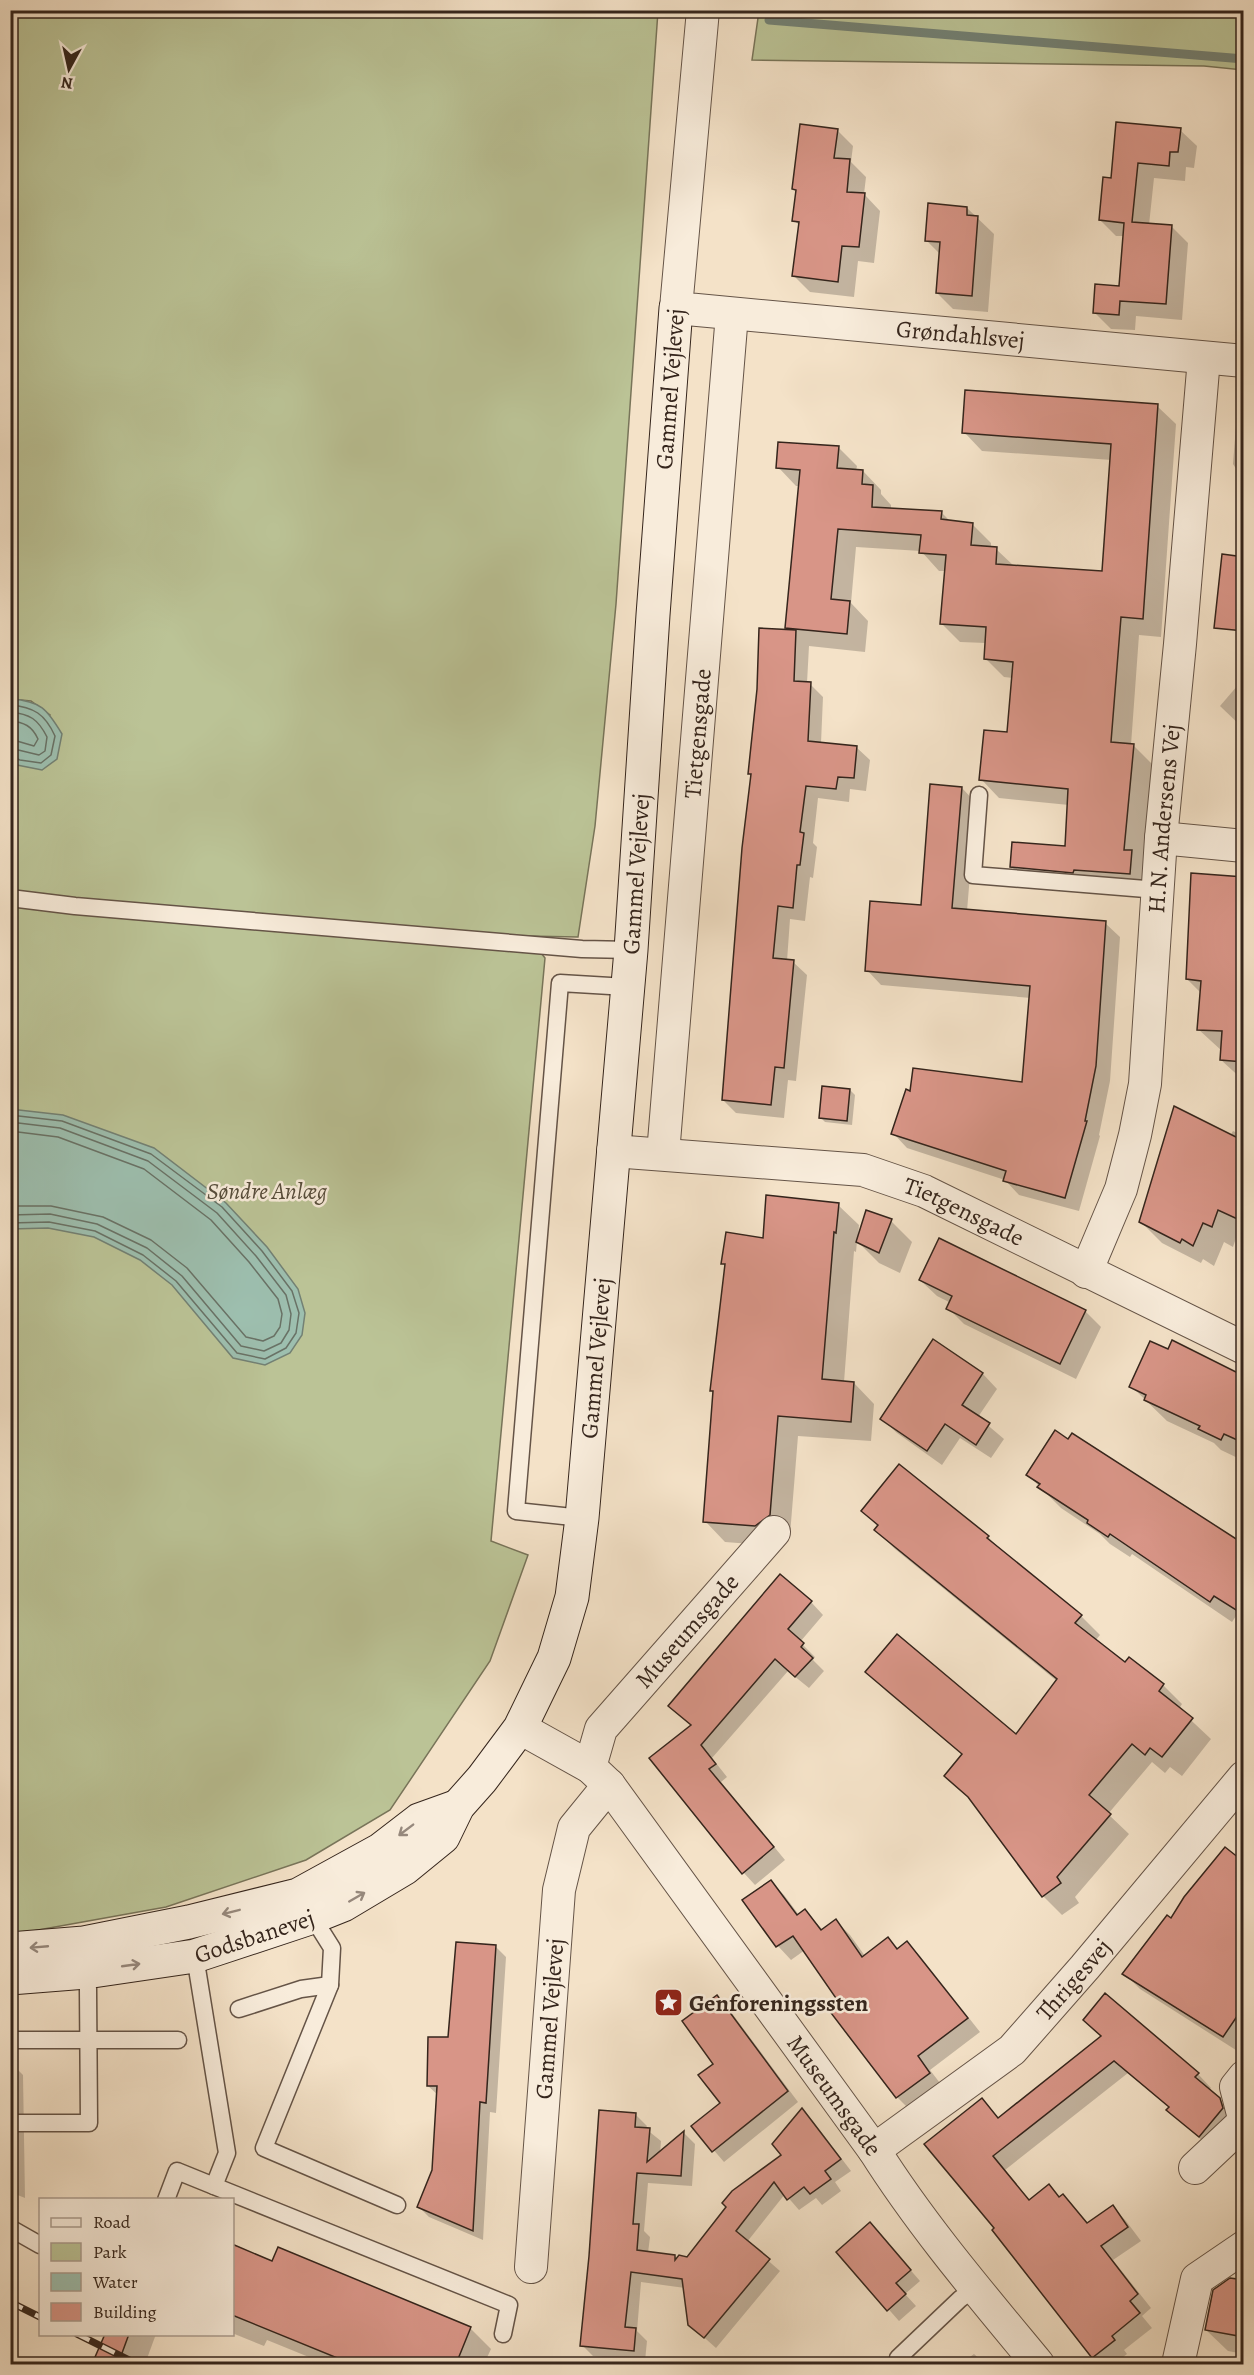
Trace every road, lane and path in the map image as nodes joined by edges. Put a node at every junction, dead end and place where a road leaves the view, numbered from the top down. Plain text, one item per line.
1 (703, 10) edge
2 (676, 308) junction
3 (732, 314) junction
4 (1204, 358) junction
5 (1244, 361) edge
6 (979, 795) dead end
7 (1161, 838) junction
8 (1244, 846) edge
9 (1158, 890) junction
10 (10, 898) edge
11 (631, 950) junction
12 (627, 987) junction
13 (613, 1151) junction
14 (663, 1155) junction
15 (1086, 1272) junction
16 (1244, 1348) edge
17 (582, 1518) junction
18 (774, 1532) dead end
19 (520, 1728) junction
20 (599, 1776) junction
21 (1239, 1790) edge
22 (305, 1906) junction
23 (189, 1922) junction
24 (10, 1949) edge
25 (195, 1956) junction
26 (85, 1958) junction
27 (10, 1978) edge
28 (330, 1985) junction
29 (238, 2009) dead end
30 (10, 2040) edge
31 (88, 2040) junction
32 (178, 2040) dead end
33 (1244, 2077) edge
34 (1244, 2120) edge
35 (15, 2123) dead end
36 (874, 2151) junction
37 (1195, 2168) dead end
38 (214, 2186) junction
39 (166, 2198) edge
40 (398, 2205) dead end
41 (10, 2229) edge
42 (39, 2244) edge
43 (1244, 2247) edge
44 (531, 2267) dead end
45 (975, 2288) junction
46 (503, 2334) dead end
47 (898, 2358) dead end
48 (1038, 2364) edge
49 (1178, 2364) edge

1 - 2 street, Gammel Vejlevej
2 - 3 street, Grøndahlsvej
2 - 11 street, Gammel Vejlevej
3 - 4 street, Grøndahlsvej
3 - 14 street, Tietgensgade
4 - 5 street, Grøndahlsvej
4 - 7 street, H.N. Andersens Vej
6 - 9 lane
7 - 8 street
7 - 9 street, H.N. Andersens Vej
9 - 15 street, H.N. Andersens Vej
10 - 11 lane
11 - 12 street, Gammel Vejlevej
12 - 13 street, Gammel Vejlevej
12 - 17 lane
13 - 14 street, Tietgensgade
13 - 17 street, Gammel Vejlevej
14 - 15 street, Tietgensgade
15 - 16 street, Tietgensgade
17 - 19 street, Gammel Vejlevej
18 - 20 street, Museumsgade
19 - 20 street, Museumsgade
19 - 22 street, Godsbanevej
20 - 36 street, Museumsgade
20 - 44 street, Gammel Vejlevej
21 - 36 street, Thrigesvej
22 -> 23 street, Godsbanevej
22 - 25 street, Godsbanevej
22 - 28 lane
23 - 25 lane
23 - 26 street, Godsbanevej
26 -> 24 street, Godsbanevej
26 -> 25 street, Godsbanevej
25 - 38 lane
26 - 27 street, Godsbanevej
26 - 31 lane
28 - 29 lane
28 - 40 lane
30 - 31 lane
31 - 32 lane
31 - 35 lane
33 - 34 street
34 - 37 street
36 - 45 street, Museumsgade
38 - 39 lane
38 - 46 lane
41 - 42 lane
43 - 49 street
45 - 47 lane
45 - 48 street, Museumsgade

